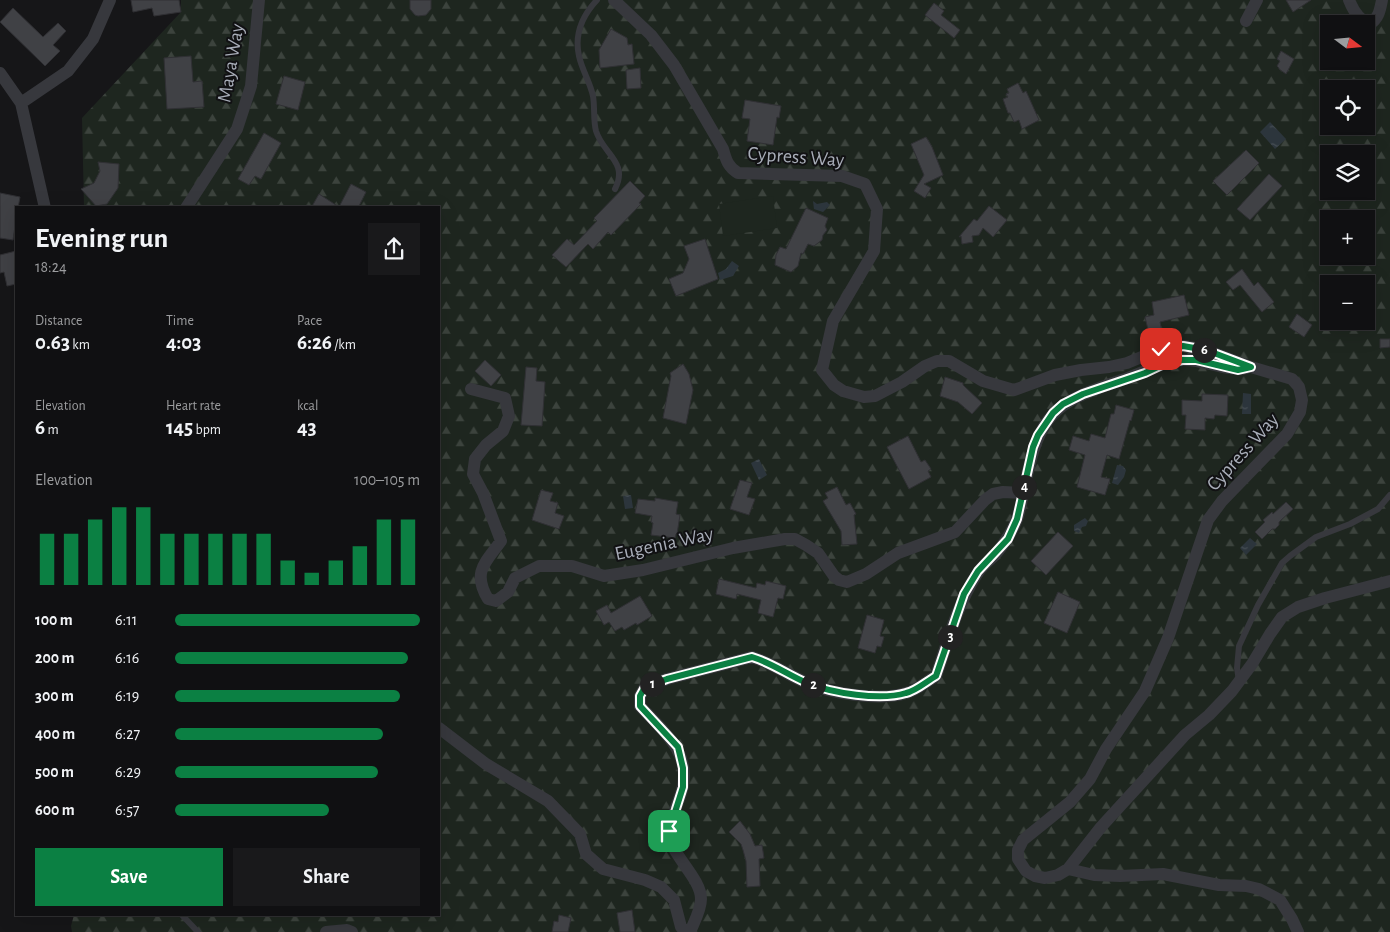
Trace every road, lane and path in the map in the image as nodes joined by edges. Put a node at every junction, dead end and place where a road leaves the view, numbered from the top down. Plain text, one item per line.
1 (110, 0) edge
2 (259, 0) edge
3 (597, 0) edge
4 (614, 0) edge
5 (1257, 0) edge
6 (1349, 0) edge
7 (1382, 0) edge
8 (1246, 20) dead end
9 (0, 73) edge
10 (21, 103) junction
11 (615, 189) dead end
12 (45, 206) edge
13 (187, 206) edge
14 (1251, 367) junction
15 (471, 389) dead end
16 (1023, 493) junction
17 (1390, 495) edge
18 (1390, 581) edge
19 (1239, 682) junction
20 (440, 729) edge
21 (1068, 869) junction
22 (183, 916) edge
23 (198, 932) edge
24 (326, 932) edge
25 (352, 932) edge
26 (686, 932) edge
27 (690, 932) edge
28 (1298, 932) edge

1 - 10 street
2 - 13 street, Maya Way
3 - 11 lane
4 - 14 street, Cypress Way
5 - 8 street
6 - 7 street
9 - 10 street
10 - 12 street
14 - 16 street
14 - 21 street, Cypress Way
15 - 16 street, Eugenia Way
16 - 27 street
17 - 19 lane
18 - 19 street
19 - 21 street
20 - 26 street
21 - 28 street
22 - 23 lane
24 - 25 street

